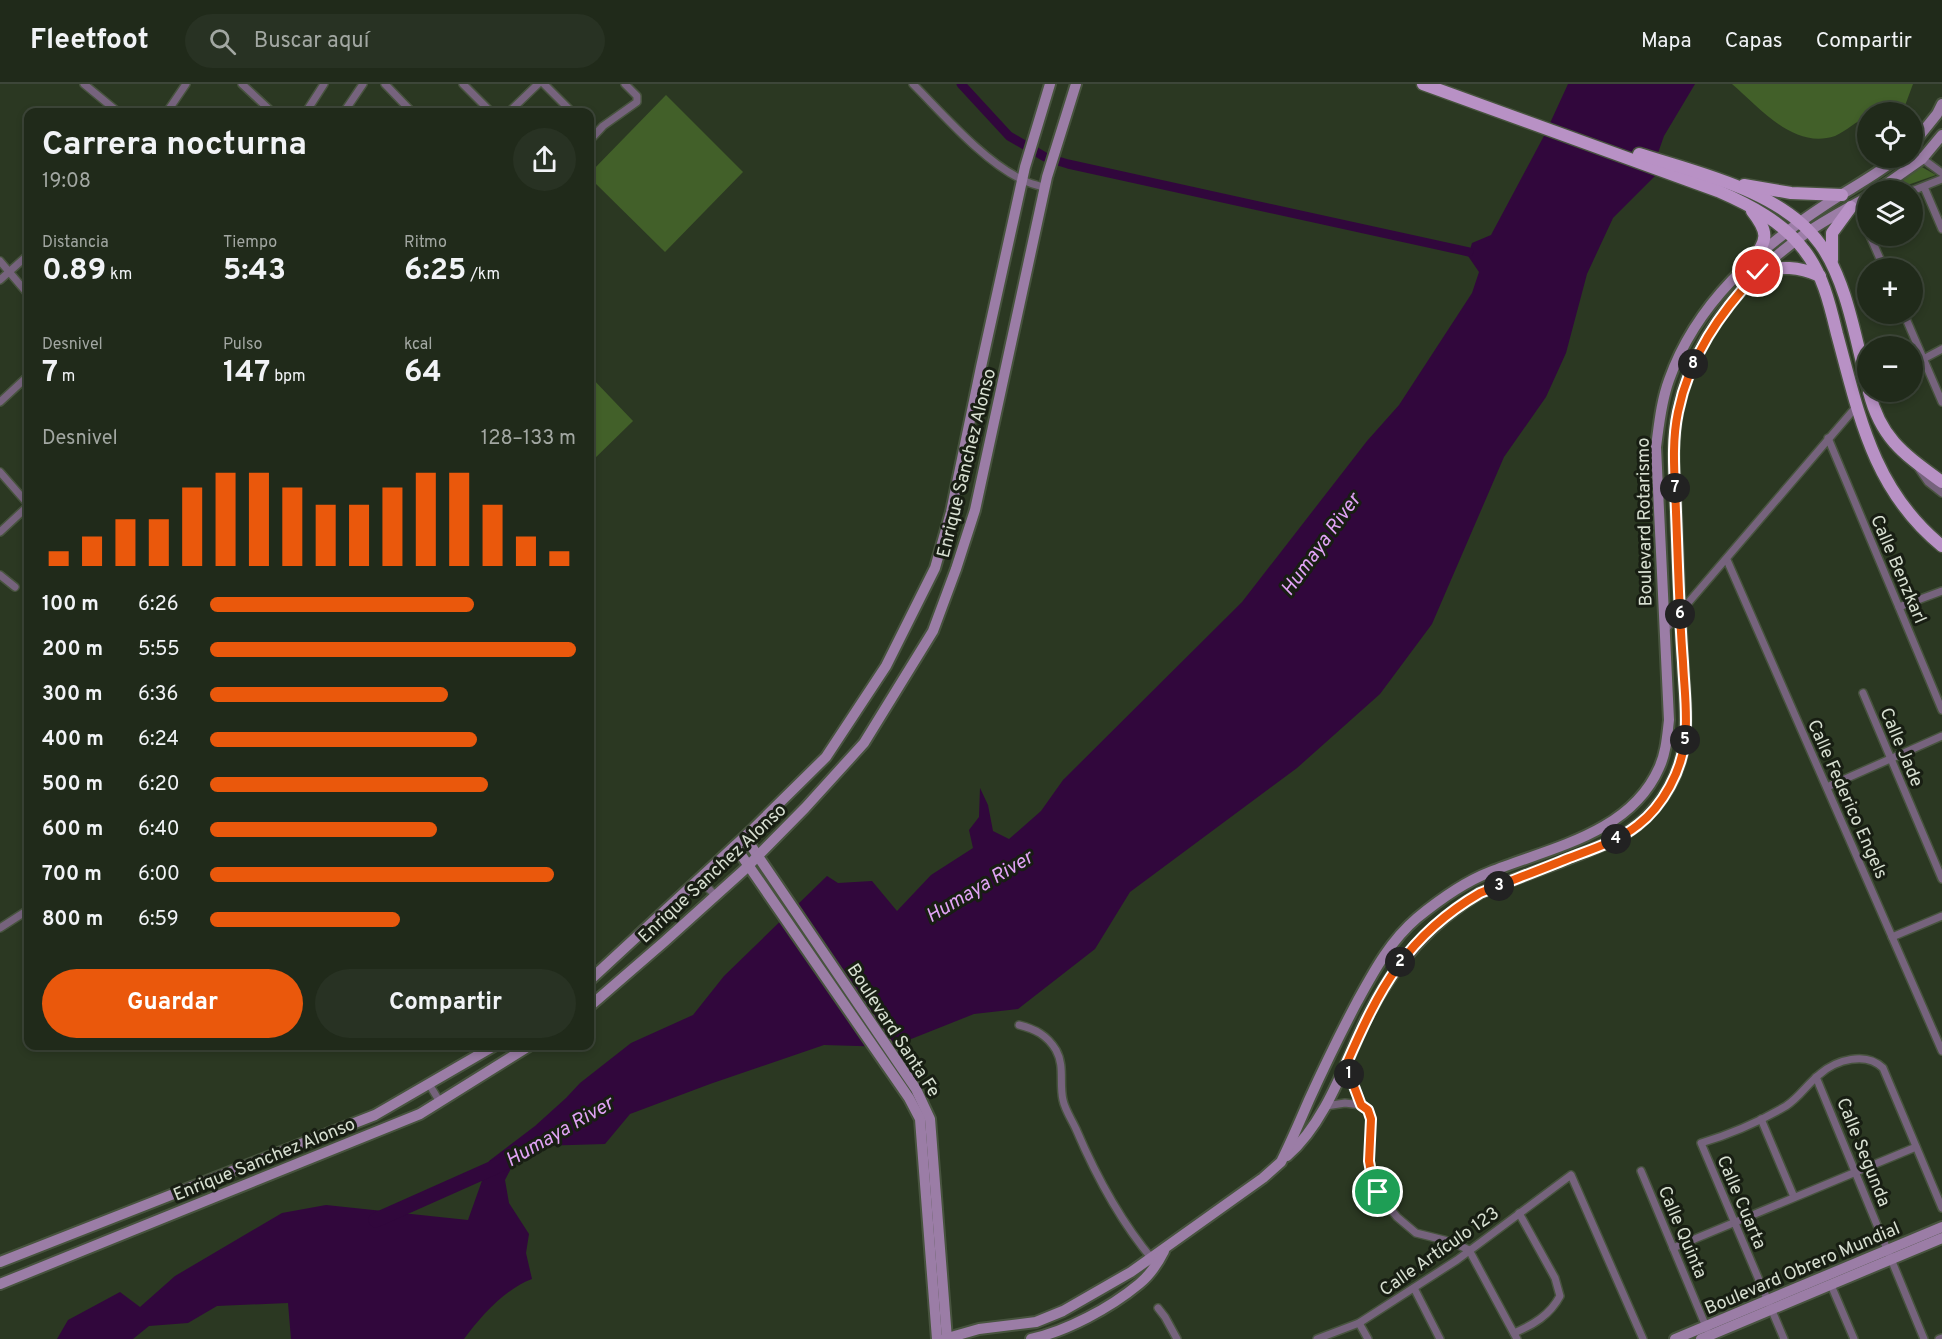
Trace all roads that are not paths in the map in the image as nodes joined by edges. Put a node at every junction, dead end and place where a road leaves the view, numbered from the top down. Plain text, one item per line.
1 (84, 84) edge
2 (243, 84) edge
3 (324, 84) edge
4 (363, 84) edge
5 (385, 84) edge
6 (463, 84) edge
7 (538, 84) edge
8 (544, 84) edge
9 (625, 84) edge
10 (913, 84) edge
11 (1050, 84) edge
12 (1076, 84) edge
13 (1423, 84) edge
14 (1430, 84) edge
15 (184, 85) edge
16 (1479, 102) junction
17 (113, 108) edge
18 (170, 108) edge
19 (268, 108) edge
20 (309, 108) edge
21 (347, 108) edge
22 (408, 108) edge
23 (487, 108) edge
24 (512, 108) edge
25 (568, 108) edge
26 (1940, 112) edge
27 (1923, 132) edge
28 (594, 133) edge
29 (1942, 135) edge
30 (1923, 158) edge
31 (1923, 160) edge
32 (1883, 168) edge
33 (1909, 168) edge
34 (1942, 173) edge
35 (1696, 177) junction
36 (1942, 179) edge
37 (1023, 180) junction
38 (1892, 180) edge
39 (1046, 182) junction
40 (1731, 184) junction
41 (1924, 187) joint
42 (1842, 195) junction
43 (1857, 203) edge
44 (1748, 205) junction
45 (1853, 205) junction
46 (1857, 212) edge
47 (1805, 227) junction
48 (1942, 229) edge
49 (1792, 236) junction
50 (24, 259) edge
51 (0, 261) edge
52 (1755, 267) junction
53 (1833, 267) junction
54 (9, 272) junction
55 (1820, 276) junction
56 (0, 280) edge
57 (24, 289) edge
58 (1857, 345) edge
59 (1942, 349) edge
60 (1923, 359) joint
61 (24, 380) edge
62 (0, 402) edge
63 (1872, 402) edge
64 (1942, 402) edge
65 (1856, 407) junction
66 (1828, 438) junction
67 (1915, 462) junction
68 (0, 472) edge
69 (1942, 482) edge
70 (1942, 493) edge
71 (24, 500) edge
72 (24, 509) edge
73 (0, 532) edge
74 (1939, 541) edge
75 (1942, 552) edge
76 (1727, 560) junction
77 (1678, 564) junction
78 (0, 574) edge
79 (1661, 576) junction
80 (15, 587) dead end
81 (1942, 591) edge
82 (1899, 607) junction
83 (1680, 614) junction
84 (1664, 631) junction
85 (1863, 693) dead end
86 (1942, 710) edge
87 (1942, 736) edge
88 (1891, 758) junction
89 (1827, 787) junction
90 (745, 837) junction
91 (735, 846) junction
92 (758, 855) junction
93 (748, 865) junction
94 (699, 879) junction
95 (1942, 879) edge
96 (716, 895) junction
97 (24, 912) edge
98 (1942, 915) edge
99 (0, 927) edge
100 (1892, 937) junction
101 (594, 976) edge
102 (850, 1001) junction
103 (594, 1002) edge
104 (1019, 1026) dead end
105 (487, 1050) edge
106 (524, 1050) edge
107 (1942, 1051) edge
108 (1346, 1065) junction
109 (1816, 1077) junction
110 (429, 1084) junction
111 (440, 1102) junction
112 (1361, 1105) junction
113 (1324, 1106) junction
114 (1761, 1119) junction
115 (1916, 1147) junction
116 (1281, 1162) junction
117 (1641, 1171) dead end
118 (1855, 1172) junction
119 (1794, 1197) junction
120 (1942, 1208) edge
121 (1520, 1213) junction
122 (1734, 1222) junction
123 (1942, 1227) edge
124 (1942, 1238) edge
125 (1673, 1248) junction
126 (1469, 1250) junction
127 (1890, 1254) junction
128 (1153, 1261) junction
129 (0, 1262) edge
130 (0, 1284) edge
131 (1831, 1285) junction
132 (1414, 1288) junction
133 (1769, 1304) junction
134 (1158, 1308) dead end
135 (1359, 1323) junction
136 (1707, 1335) edge
137 (1516, 1336) edge
138 (944, 1339) edge
139 (1030, 1339) edge
140 (1177, 1339) edge
141 (1317, 1339) edge
142 (1368, 1339) edge
143 (1440, 1339) edge
144 (1643, 1339) edge
145 (1675, 1339) edge
146 (1784, 1339) edge
147 (1854, 1339) edge
148 (1924, 1339) edge

1 - 17 street
2 - 19 street
3 - 20 street
4 - 21 street
5 - 22 street
6 - 23 street
7 - 24 street
8 - 25 street
9 - 28 street
10 - 37 street
11 - 37 street, Enrique Sanchez Alonso
12 - 39 street, Enrique Sanchez Alonso
13 - 16 main road
14 - 16 main road
15 - 18 street
16 - 35 main road
26 - 27 street
29 - 30 street
31 - 34 street
32 - 42 street, Boulevard Rotarismo
33 - 38 street
35 - 40 main road
35 - 44 main road
36 - 41 street
37 - 39 street
37 - 90 street, Enrique Sanchez Alonso
39 - 92 street, Enrique Sanchez Alonso
40 - 42 main road
40 - 47 main road
41 - 48 street
42 - 47 street, Boulevard Rotarismo
43 - 45 street, Boulevard Rotarismo
44 - 49 main road
44 - 52 main road
45 - 46 street
45 - 47 street, Boulevard Rotarismo
45 - 53 main road
47 - 49 street, Boulevard Rotarismo
47 - 53 main road
49 - 52 street, Boulevard Rotarismo
49 - 55 main road
50 - 54 street
51 - 54 street
52 - 55 main road
52 - 77 street, Boulevard Rotarismo
52 - 79 street, Boulevard Rotarismo
53 - 58 main road
54 - 56 street
54 - 57 street
55 - 65 main road
59 - 60 street
60 - 64 street
61 - 62 street
63 - 67 main road
65 - 66 street
65 - 74 main road
66 - 76 street
66 - 82 street, Calle Benzkarl
67 - 69 main road
67 - 70 street
68 - 71 street
72 - 73 street
74 - 75 street
76 - 83 street
76 - 89 street, Calle Federico Engels
77 - 79 street
77 - 83 street, Boulevard Rotarismo
78 - 80 street
79 - 84 street, Boulevard Rotarismo
81 - 82 street
82 - 86 street, Calle Benzkarl
83 - 84 street
83 - 108 street, Boulevard Rotarismo
84 - 116 street, Boulevard Rotarismo
85 - 88 street, Calle Jade
87 - 88 street
88 - 89 street
88 - 95 street, Calle Jade
89 - 100 street, Calle Federico Engels
90 - 91 street, Enrique Sanchez Alonso
90 - 92 street, Boulevard Santa Fe
91 - 93 street, Boulevard Santa Fe
91 - 94 street, Enrique Sanchez Alonso
92 - 93 street, Enrique Sanchez Alonso
92 - 102 street, Boulevard Santa Fe
93 - 96 street, Enrique Sanchez Alonso
93 - 102 street, Boulevard Santa Fe
94 - 96 street
94 - 101 street, Enrique Sanchez Alonso
96 - 103 street, Enrique Sanchez Alonso
97 - 99 street
98 - 100 street
100 - 107 street, Calle Federico Engels
102 - 138 street, Boulevard Santa Fe
104 - 128 street
105 - 110 street, Enrique Sanchez Alonso
106 - 111 street, Enrique Sanchez Alonso
108 - 112 street
108 - 113 street, Boulevard Rotarismo
109 - 114 street
109 - 115 street
109 - 118 street, Calle Segunda
110 - 111 street
110 - 129 street, Enrique Sanchez Alonso
111 - 130 street, Enrique Sanchez Alonso
112 - 113 street
112 - 126 street
113 - 116 street, Boulevard Rotarismo
114 - 119 street
114 - 122 street, Calle Cuarta
115 - 118 street
115 - 120 street
116 - 128 street, Boulevard Rotarismo
117 - 125 street, Calle Quinta
118 - 119 street
118 - 127 street, Calle Segunda
119 - 122 street
121 - 126 street, Calle Artículo 123
121 - 137 street
121 - 144 street, Calle Artículo 123
122 - 125 street
122 - 133 street, Calle Cuarta
123 - 127 street, Boulevard Obrero Mundial
124 - 127 street, Boulevard Obrero Mundial
125 - 136 street, Calle Quinta
126 - 132 street, Calle Artículo 123
126 - 137 street
127 - 131 street, Boulevard Obrero Mundial
127 - 133 street, Boulevard Obrero Mundial
127 - 148 street, Calle Segunda
128 - 138 street
128 - 139 street
131 - 133 street, Boulevard Obrero Mundial
131 - 147 street
132 - 135 street, Calle Artículo 123
132 - 143 street
133 - 136 street, Boulevard Obrero Mundial
133 - 146 street, Calle Cuarta
134 - 140 street
135 - 141 street, Calle Artículo 123
135 - 142 street
136 - 145 street, Boulevard Obrero Mundial

